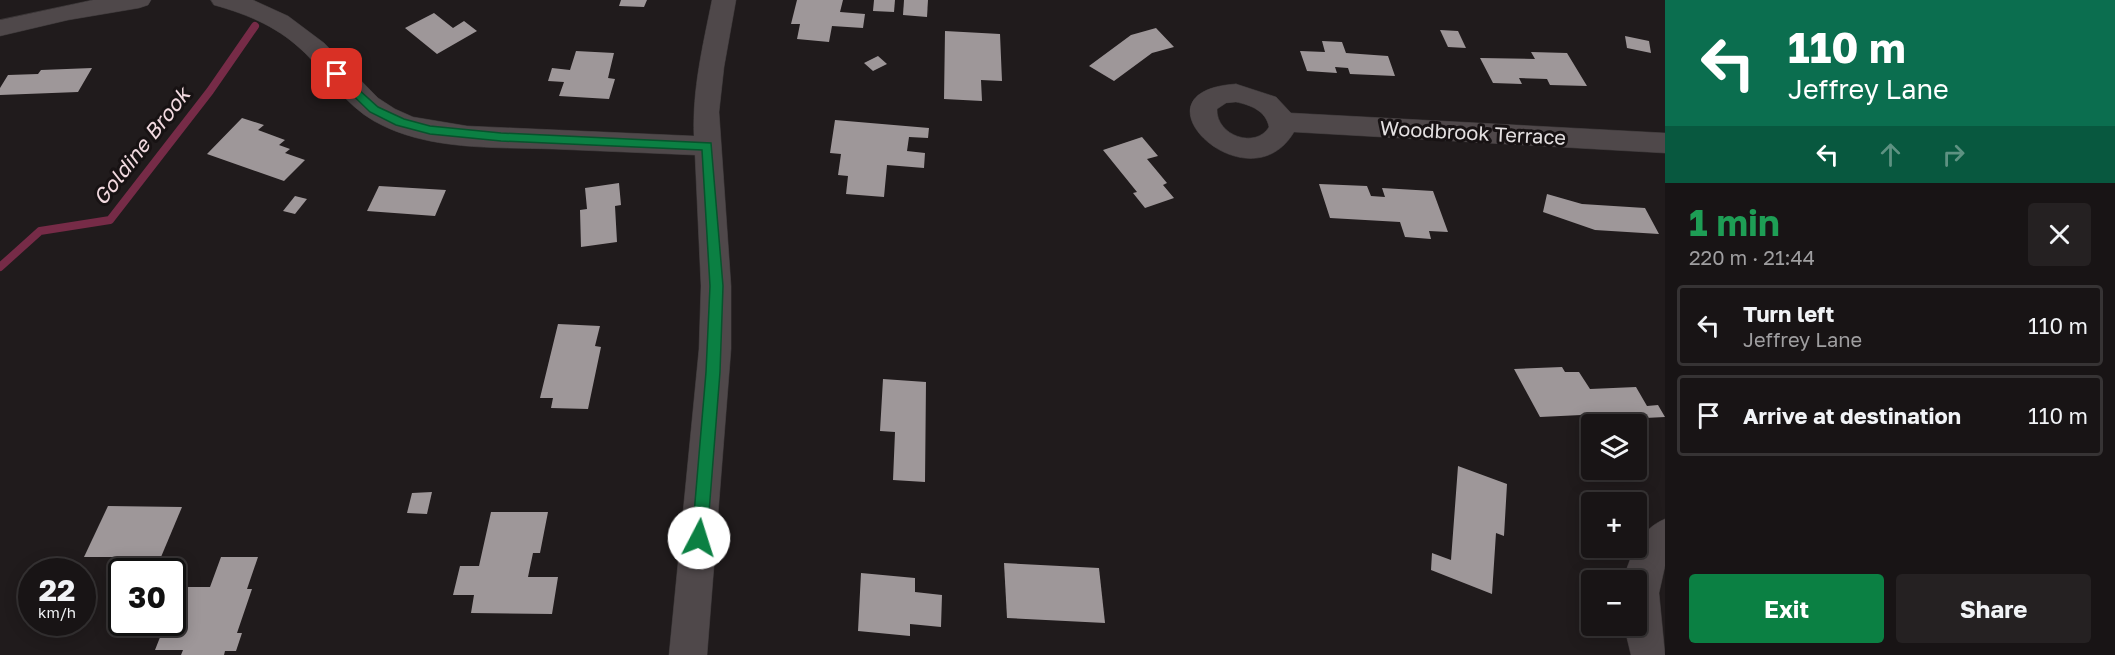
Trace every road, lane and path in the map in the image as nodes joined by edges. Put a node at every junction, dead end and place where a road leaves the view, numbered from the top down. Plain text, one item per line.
1 (139, 0) edge
2 (223, 0) edge
3 (724, 0) edge
4 (0, 28) edge
5 (1282, 122) dead end
6 (1665, 143) edge
7 (707, 146) junction
8 (1665, 536) edge
9 (688, 655) edge
10 (1650, 655) edge

1 - 4 street
2 - 7 street
3 - 7 street
5 - 6 street, Woodbrook Terrace
7 - 9 street
8 - 10 street

